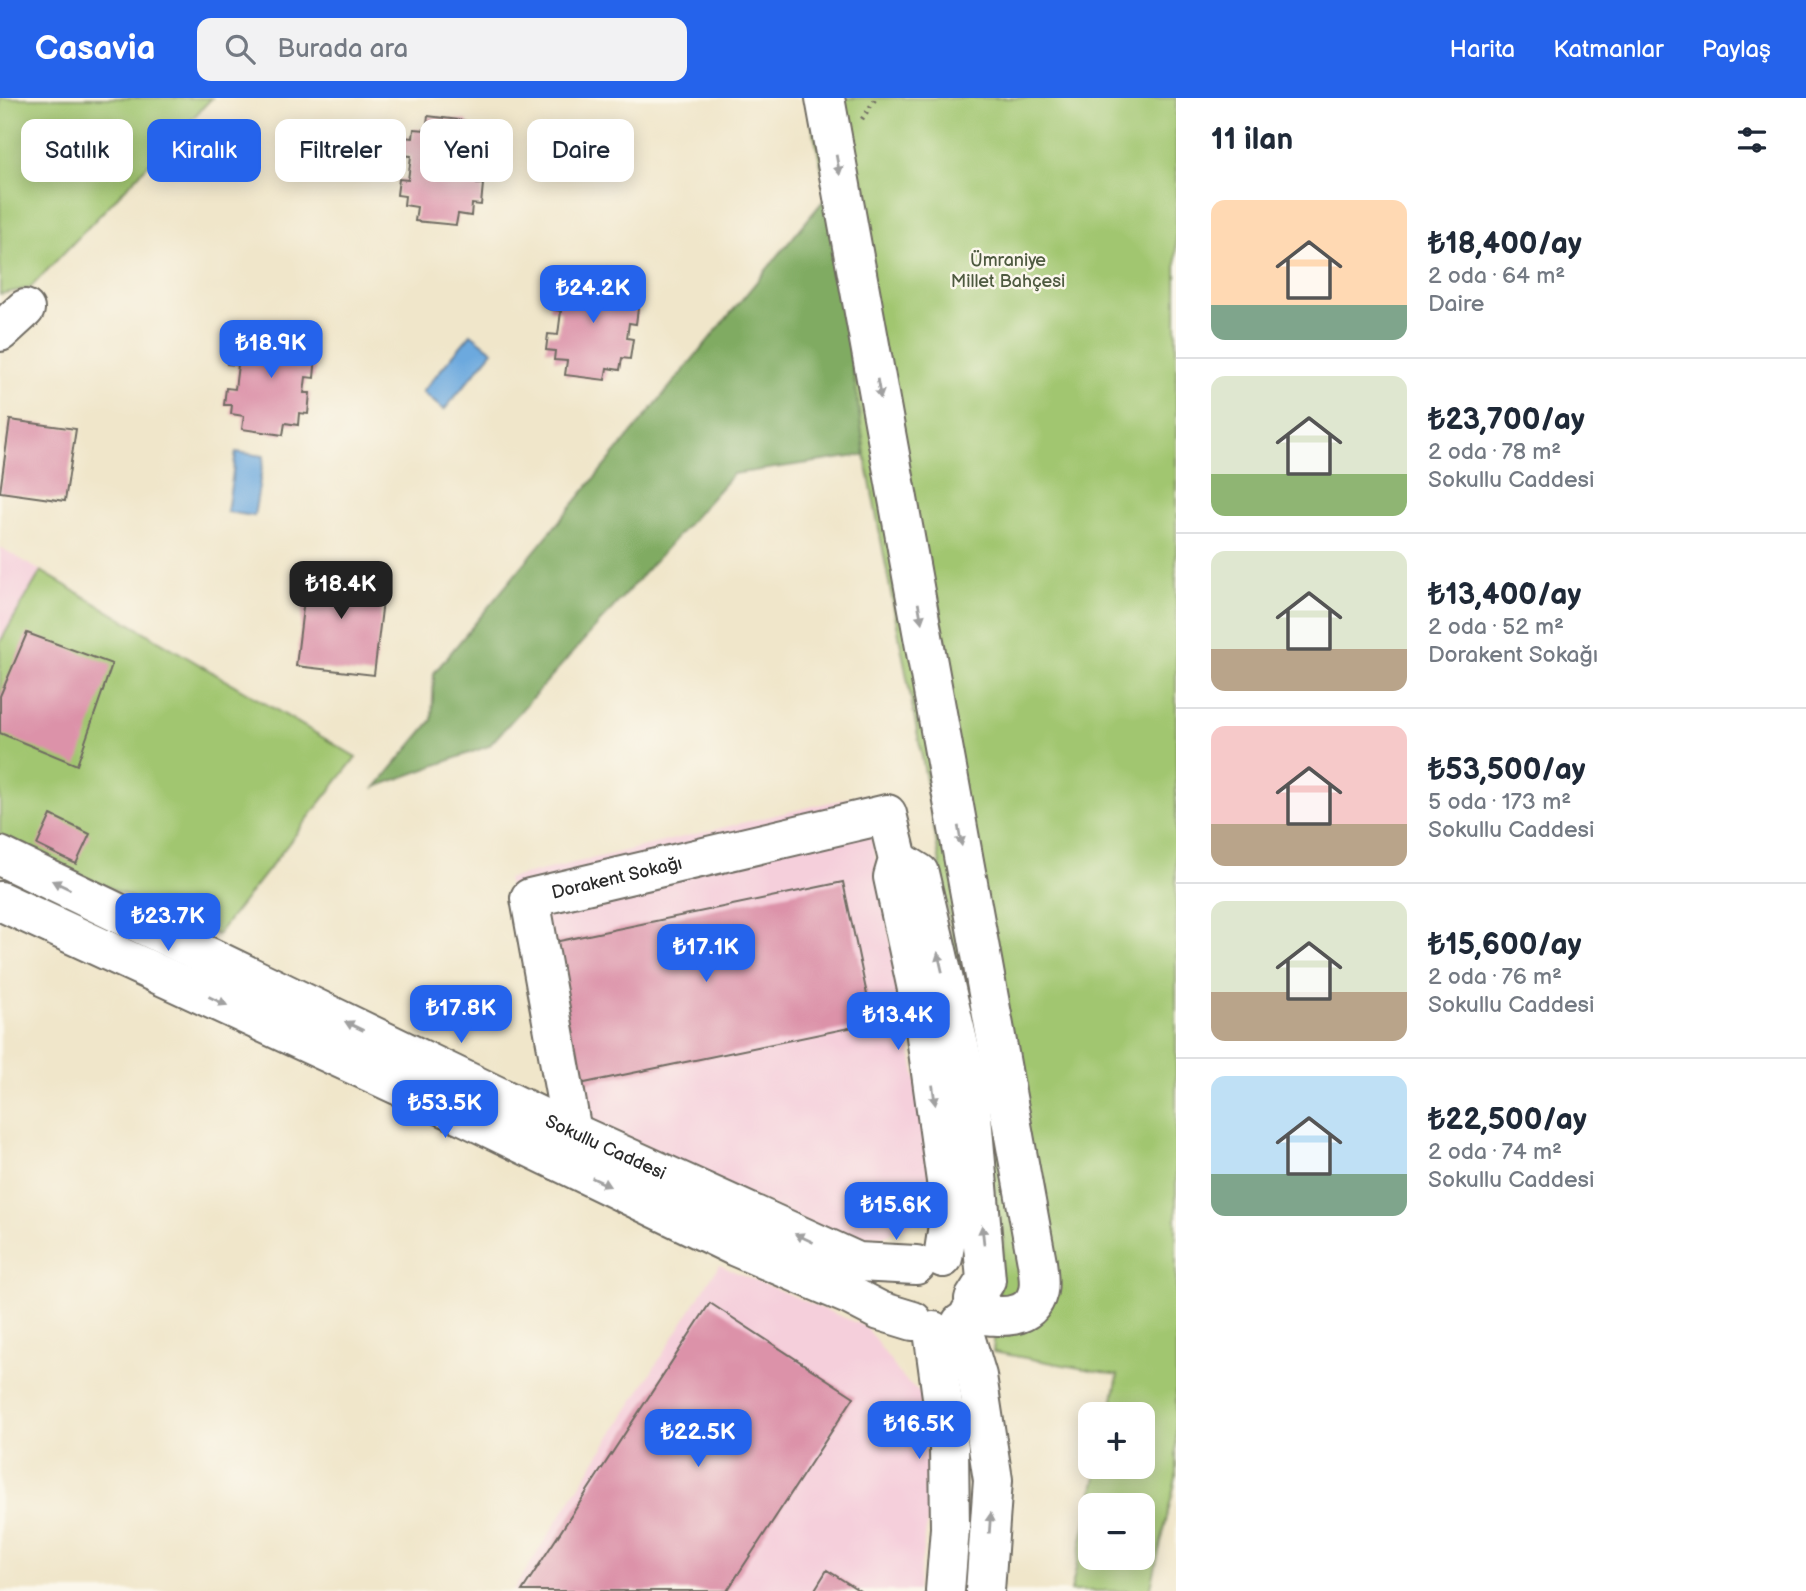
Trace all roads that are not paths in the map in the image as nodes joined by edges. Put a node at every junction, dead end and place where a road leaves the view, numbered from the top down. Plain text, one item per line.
1 (825, 98) edge
2 (0, 856) edge
3 (898, 860) junction
4 (0, 901) edge
5 (204, 954) junction
6 (183, 985) junction
7 (565, 1146) junction
8 (929, 1261) junction
9 (950, 1317) junction
10 (945, 1591) edge
11 (985, 1591) edge

1 -> 9 street, Sokullu Caddesi
5 -> 2 street, Sokullu Caddesi
3 - 7 street, Dorakent Sokağı
3 -> 8 street, Dorakent Sokağı
9 -> 3 street
4 - 6 street, Sokullu Caddesi
5 - 6 street
7 -> 5 street, Sokullu Caddesi
6 -> 7 street, Sokullu Caddesi
8 -> 7 street, Sokullu Caddesi
7 -> 9 street, Sokullu Caddesi
8 - 9 street
8 - 9 street
9 - 10 street
11 -> 9 street

